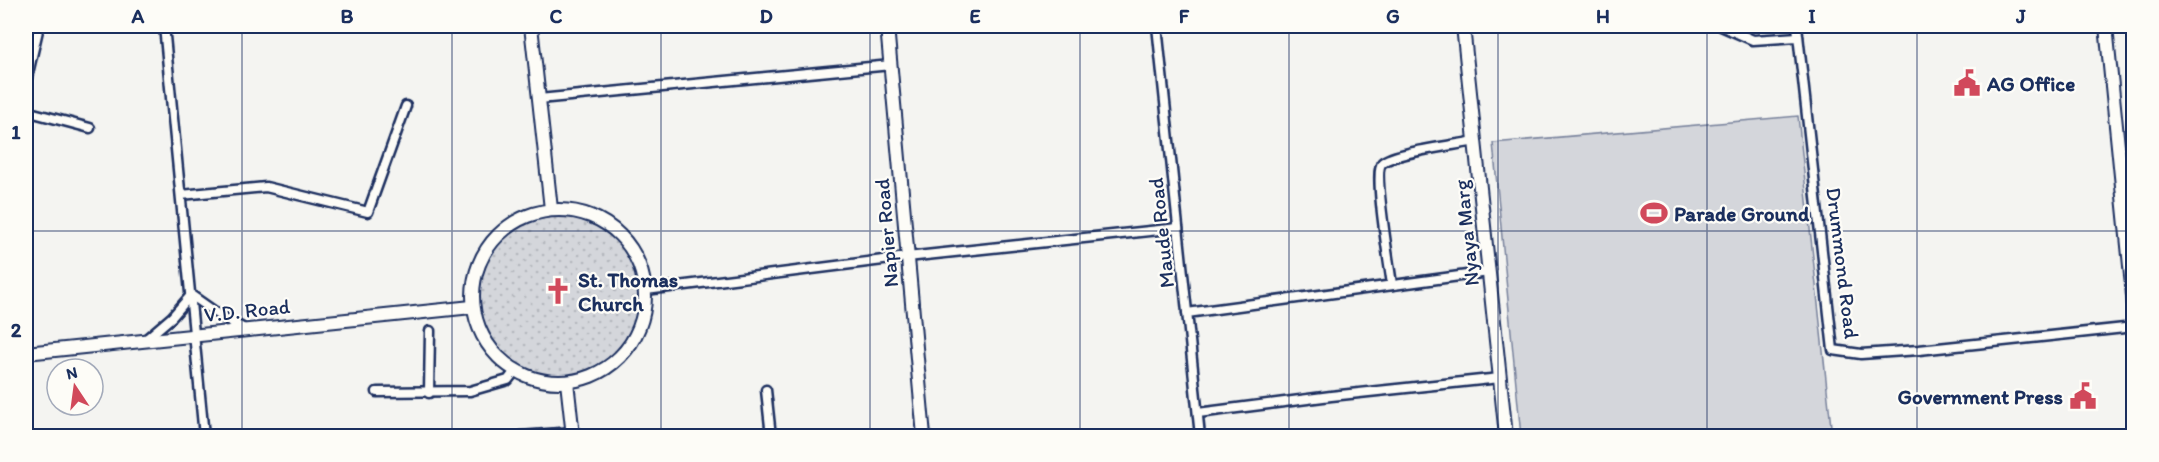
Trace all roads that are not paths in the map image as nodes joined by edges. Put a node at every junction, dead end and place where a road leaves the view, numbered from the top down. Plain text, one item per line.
1 (39, 26) edge
2 (164, 26) edge
3 (531, 26) edge
4 (887, 26) edge
5 (1157, 26) edge
6 (1463, 26) edge
7 (1721, 26) edge
8 (1797, 26) edge
9 (2106, 26) edge
10 (1798, 37) junction
11 (891, 65) junction
12 (26, 82) edge
13 (539, 99) junction
14 (406, 105) dead end
15 (26, 111) edge
16 (90, 128) dead end
17 (1475, 141) junction
18 (181, 195) junction
19 (551, 210) junction
20 (1178, 228) junction
21 (2130, 232) edge
22 (907, 256) junction
23 (1489, 272) junction
24 (1392, 285) junction
25 (646, 290) junction
26 (191, 294) junction
27 (2133, 306) edge
28 (472, 307) junction
29 (1187, 313) junction
30 (2133, 327) edge
31 (246, 330) junction
32 (430, 331) dead end
33 (195, 335) junction
34 (145, 340) junction
35 (26, 353) edge
36 (515, 371) junction
37 (1500, 378) junction
38 (567, 382) junction
39 (766, 390) dead end
40 (377, 392) dead end
41 (429, 393) junction
42 (1198, 413) junction
43 (573, 434) edge
44 (204, 436) edge
45 (520, 436) edge
46 (771, 436) edge
47 (924, 436) edge
48 (1200, 436) edge
49 (1506, 436) edge

1 - 12 street
2 - 18 street
3 - 13 street
4 - 11 street, Napier Road
5 - 20 street, Maude Road
6 - 17 street, Nyaya Marg
7 - 10 street
8 - 10 street, Drummond Road
9 - 21 street
10 - 30 street, Drummond Road
11 - 13 street
11 - 22 street, Napier Road
13 - 19 street
14 - 18 street
15 - 16 street
17 - 23 street, Nyaya Marg
17 - 24 street
18 - 26 street
19 - 25 street
19 - 28 street
20 - 22 street
20 - 29 street, Maude Road
21 - 27 street
22 - 25 street
22 - 47 street, Napier Road
23 - 24 street
23 - 37 street, Nyaya Marg
24 - 29 street
25 - 38 street
26 - 31 street
26 - 33 street
26 - 34 street
28 - 31 street, V.D. Road
28 - 36 street
29 - 42 street, Maude Road
31 - 33 street, V.D. Road
32 - 41 street
33 - 34 street, V.D. Road
33 - 44 street
34 - 35 street, V.D. Road
36 - 38 street
36 - 41 street
37 - 42 street
37 - 49 street, Nyaya Marg
38 - 43 street
39 - 46 street
40 - 41 street
42 - 48 street, Maude Road
43 - 45 street

